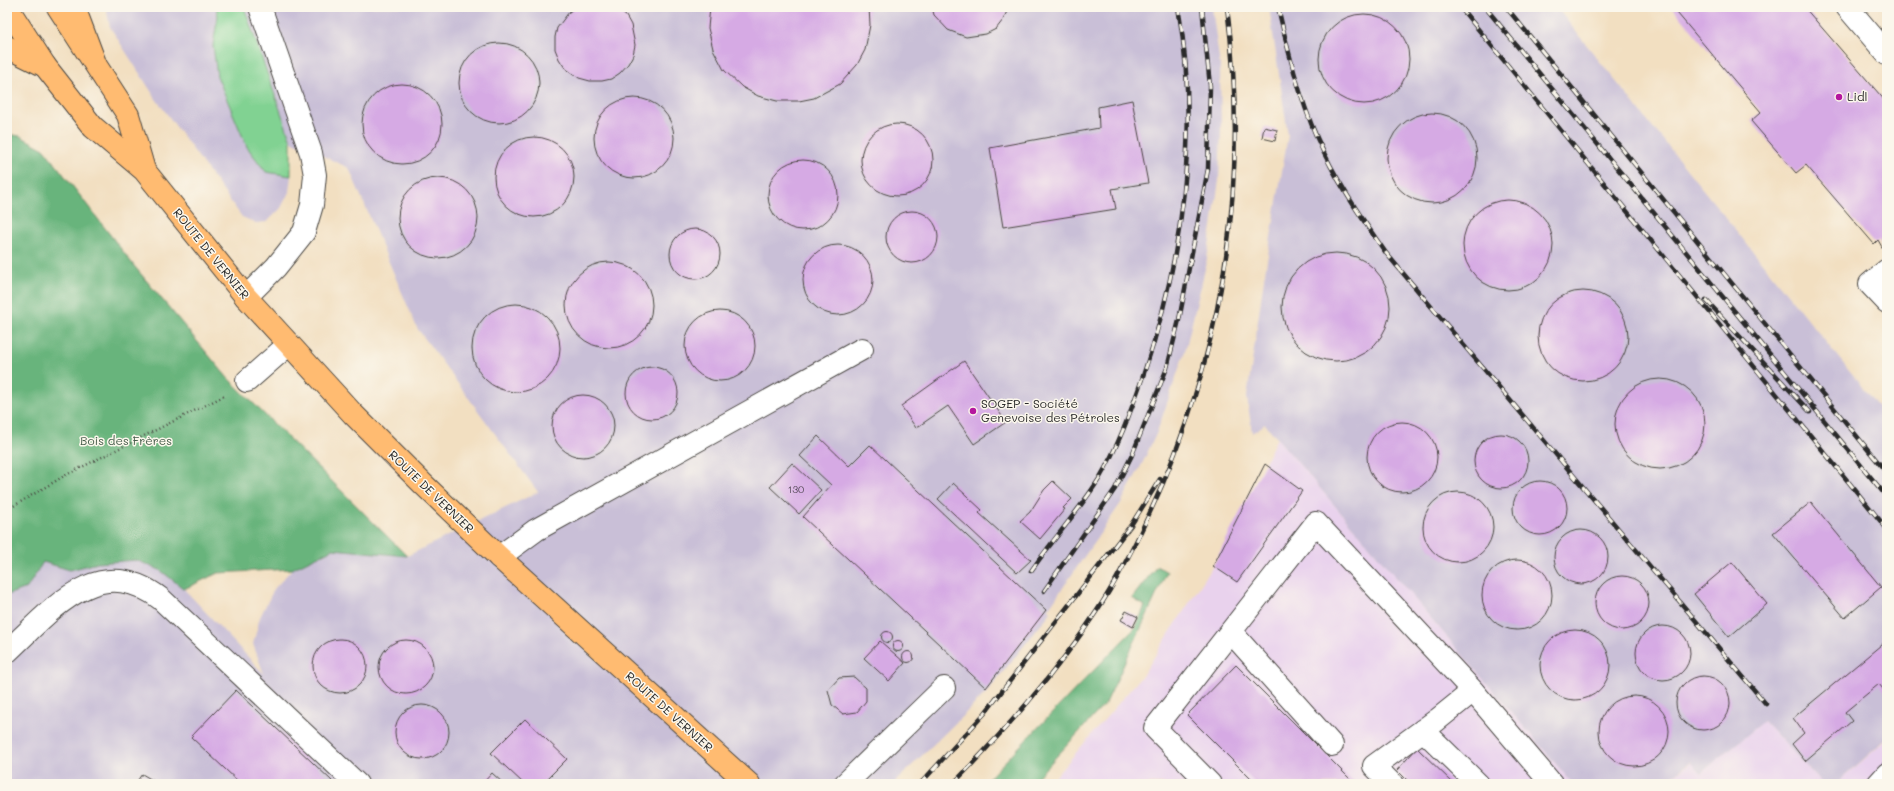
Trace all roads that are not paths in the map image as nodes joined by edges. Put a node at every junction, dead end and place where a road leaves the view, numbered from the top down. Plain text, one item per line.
1 (7, 7) edge
2 (58, 7) edge
3 (74, 7) edge
4 (260, 7) edge
5 (1847, 7) edge
6 (7, 47) edge
7 (1887, 54) edge
8 (96, 63) junction
9 (45, 66) junction
10 (144, 170) junction
11 (1887, 270) edge
12 (246, 297) junction
13 (1887, 302) edge
14 (288, 345) junction
15 (862, 349) dead end
16 (247, 381) road end
17 (499, 557) junction
18 (1231, 632) junction
19 (7, 652) edge
20 (944, 688) dead end
21 (1473, 691) junction
22 (1423, 730) junction
23 (1332, 746) dead end
24 (1887, 774) edge
25 (358, 784) edge
26 (749, 784) edge
27 (845, 784) edge
28 (1210, 784) edge
29 (1392, 784) edge
30 (1478, 784) edge
31 (1552, 784) edge
32 (1878, 784) edge

1 - 9 main road, ROUTE DE VERNIER
2 - 8 main road, ROUTE DE VERNIER
3 - 8 main road
4 - 12 street
5 - 7 street
6 - 9 main road
8 - 10 main road, ROUTE DE VERNIER
9 - 10 main road, ROUTE DE VERNIER
10 - 12 main road, ROUTE DE VERNIER
11 - 13 street
12 - 14 main road, ROUTE DE VERNIER
14 - 16 street
14 - 17 main road, ROUTE DE VERNIER
15 - 17 street
17 - 26 main road, ROUTE DE VERNIER
18 - 21 street
18 - 23 street
18 - 28 street
19 - 25 street
20 - 27 street
21 - 22 street
21 - 31 street
22 - 29 street
22 - 30 street
24 - 32 street

